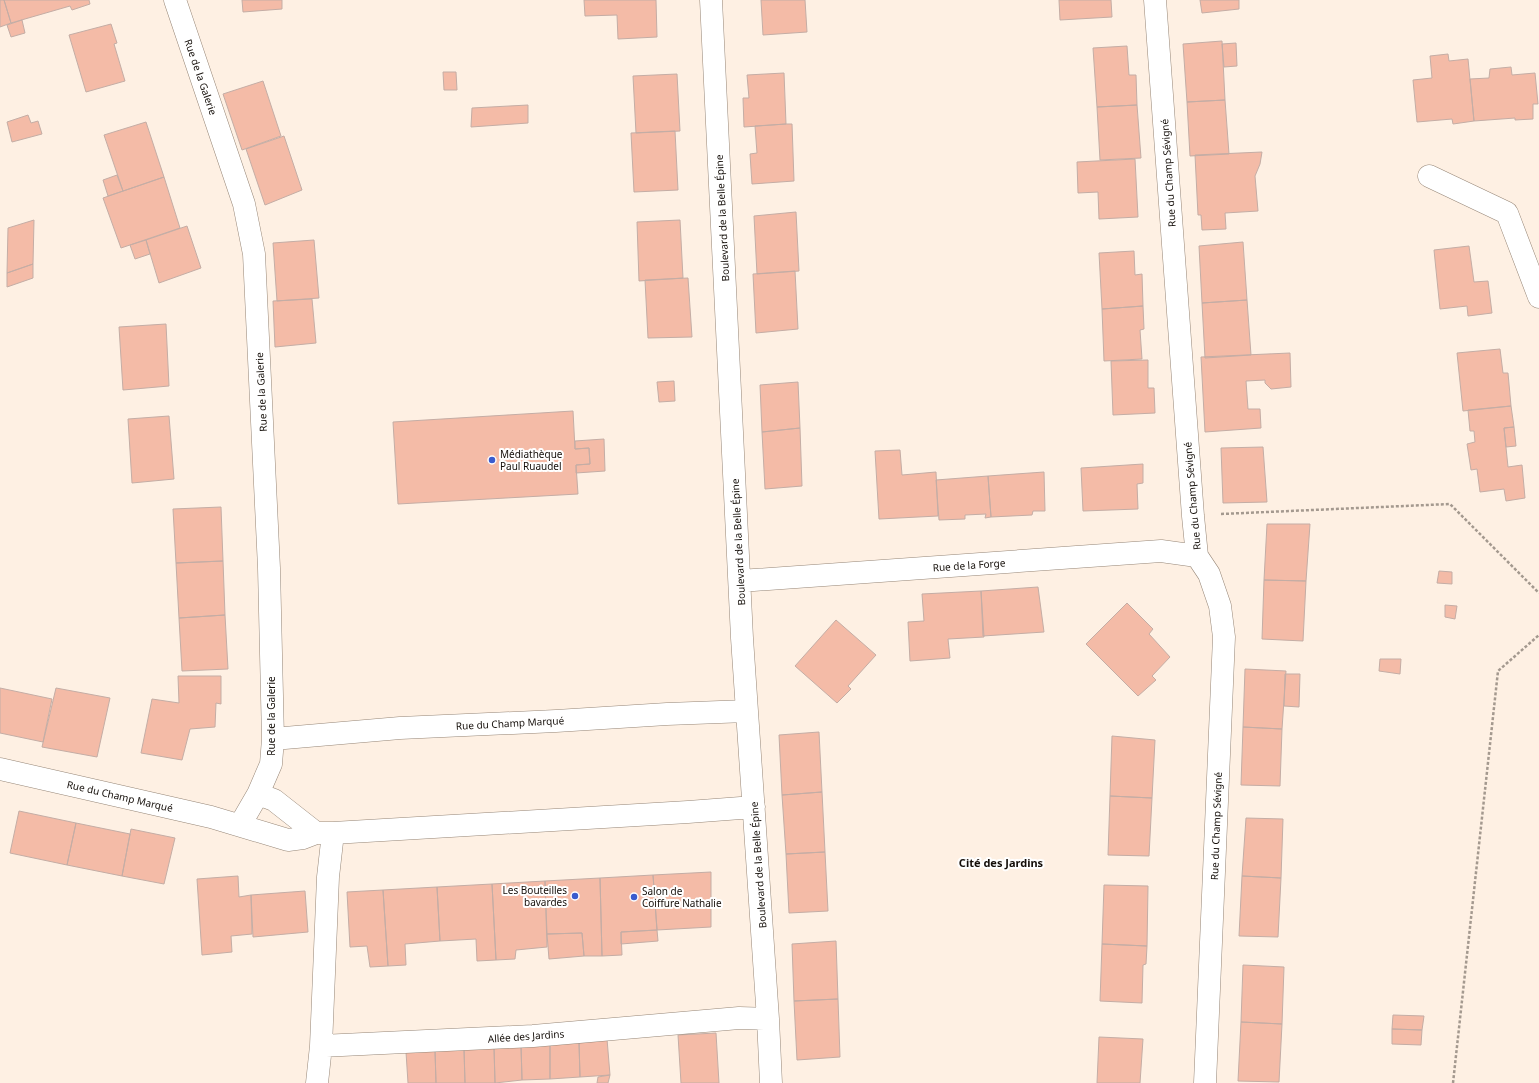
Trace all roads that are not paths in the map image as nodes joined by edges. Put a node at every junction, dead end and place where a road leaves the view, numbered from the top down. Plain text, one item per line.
1 (175, 0) edge
2 (711, 0) edge
3 (1156, 0) edge
4 (1429, 176) dead end
5 (1539, 298) edge
6 (1197, 556) junction
7 (740, 581) junction
8 (747, 711) junction
9 (273, 739) junction
10 (0, 769) edge
11 (258, 794) junction
12 (754, 807) junction
13 (240, 825) junction
14 (325, 833) junction
15 (768, 1019) junction
16 (321, 1046) junction
17 (317, 1083) edge
18 (771, 1083) edge
19 (1205, 1083) edge

1 - 9 street, Rue de la Galerie
2 - 7 street, Boulevard de la Belle Épine
3 - 6 street, Rue du Champ Sévigné
4 - 5 street
6 - 7 street, Rue de la Forge
6 - 19 street, Rue du Champ Sévigné
7 - 8 street, Boulevard de la Belle Épine
8 - 9 street, Rue du Champ Marqué
8 - 12 street, Boulevard de la Belle Épine
9 - 11 street, Rue de la Galerie
10 - 13 street, Rue du Champ Marqué
11 - 13 street
11 - 14 street
12 - 14 street, Rue du Champ Marqué
12 - 15 street, Boulevard de la Belle Épine
13 - 14 street, Rue du Champ Marqué
14 - 16 street
15 - 16 street, Allée des Jardins
15 - 18 street, Boulevard de la Belle Épine
16 - 17 street

